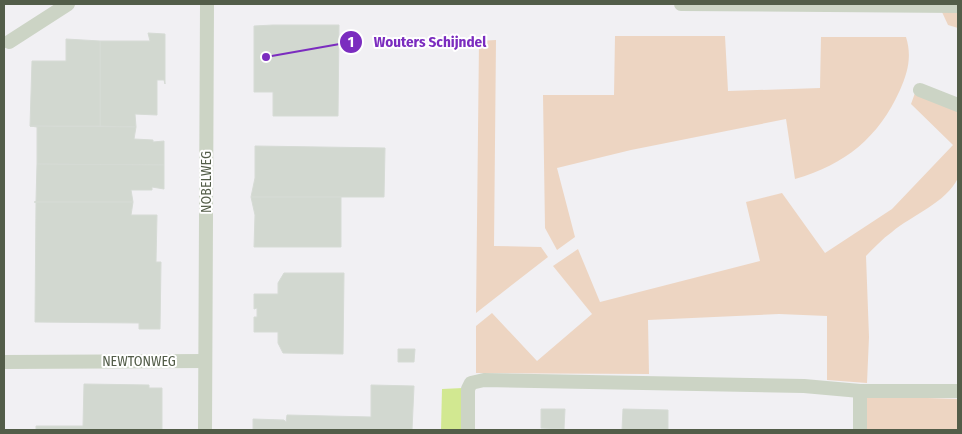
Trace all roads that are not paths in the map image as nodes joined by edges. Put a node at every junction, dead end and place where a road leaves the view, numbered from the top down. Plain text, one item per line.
1 (68, 4) edge
2 (207, 4) edge
3 (680, 4) edge
4 (958, 6) edge
5 (9, 42) dead end
6 (920, 90) dead end
7 (958, 105) edge
8 (206, 361) junction
9 (4, 362) edge
10 (860, 391) junction
11 (958, 391) edge
12 (205, 430) edge
13 (468, 430) edge
14 (860, 430) edge

1 - 5 street
2 - 8 street, NOBELWEG
3 - 4 street
6 - 7 street
8 - 9 street, NEWTONWEG
8 - 12 street
10 - 11 street
10 - 13 street
10 - 14 street

